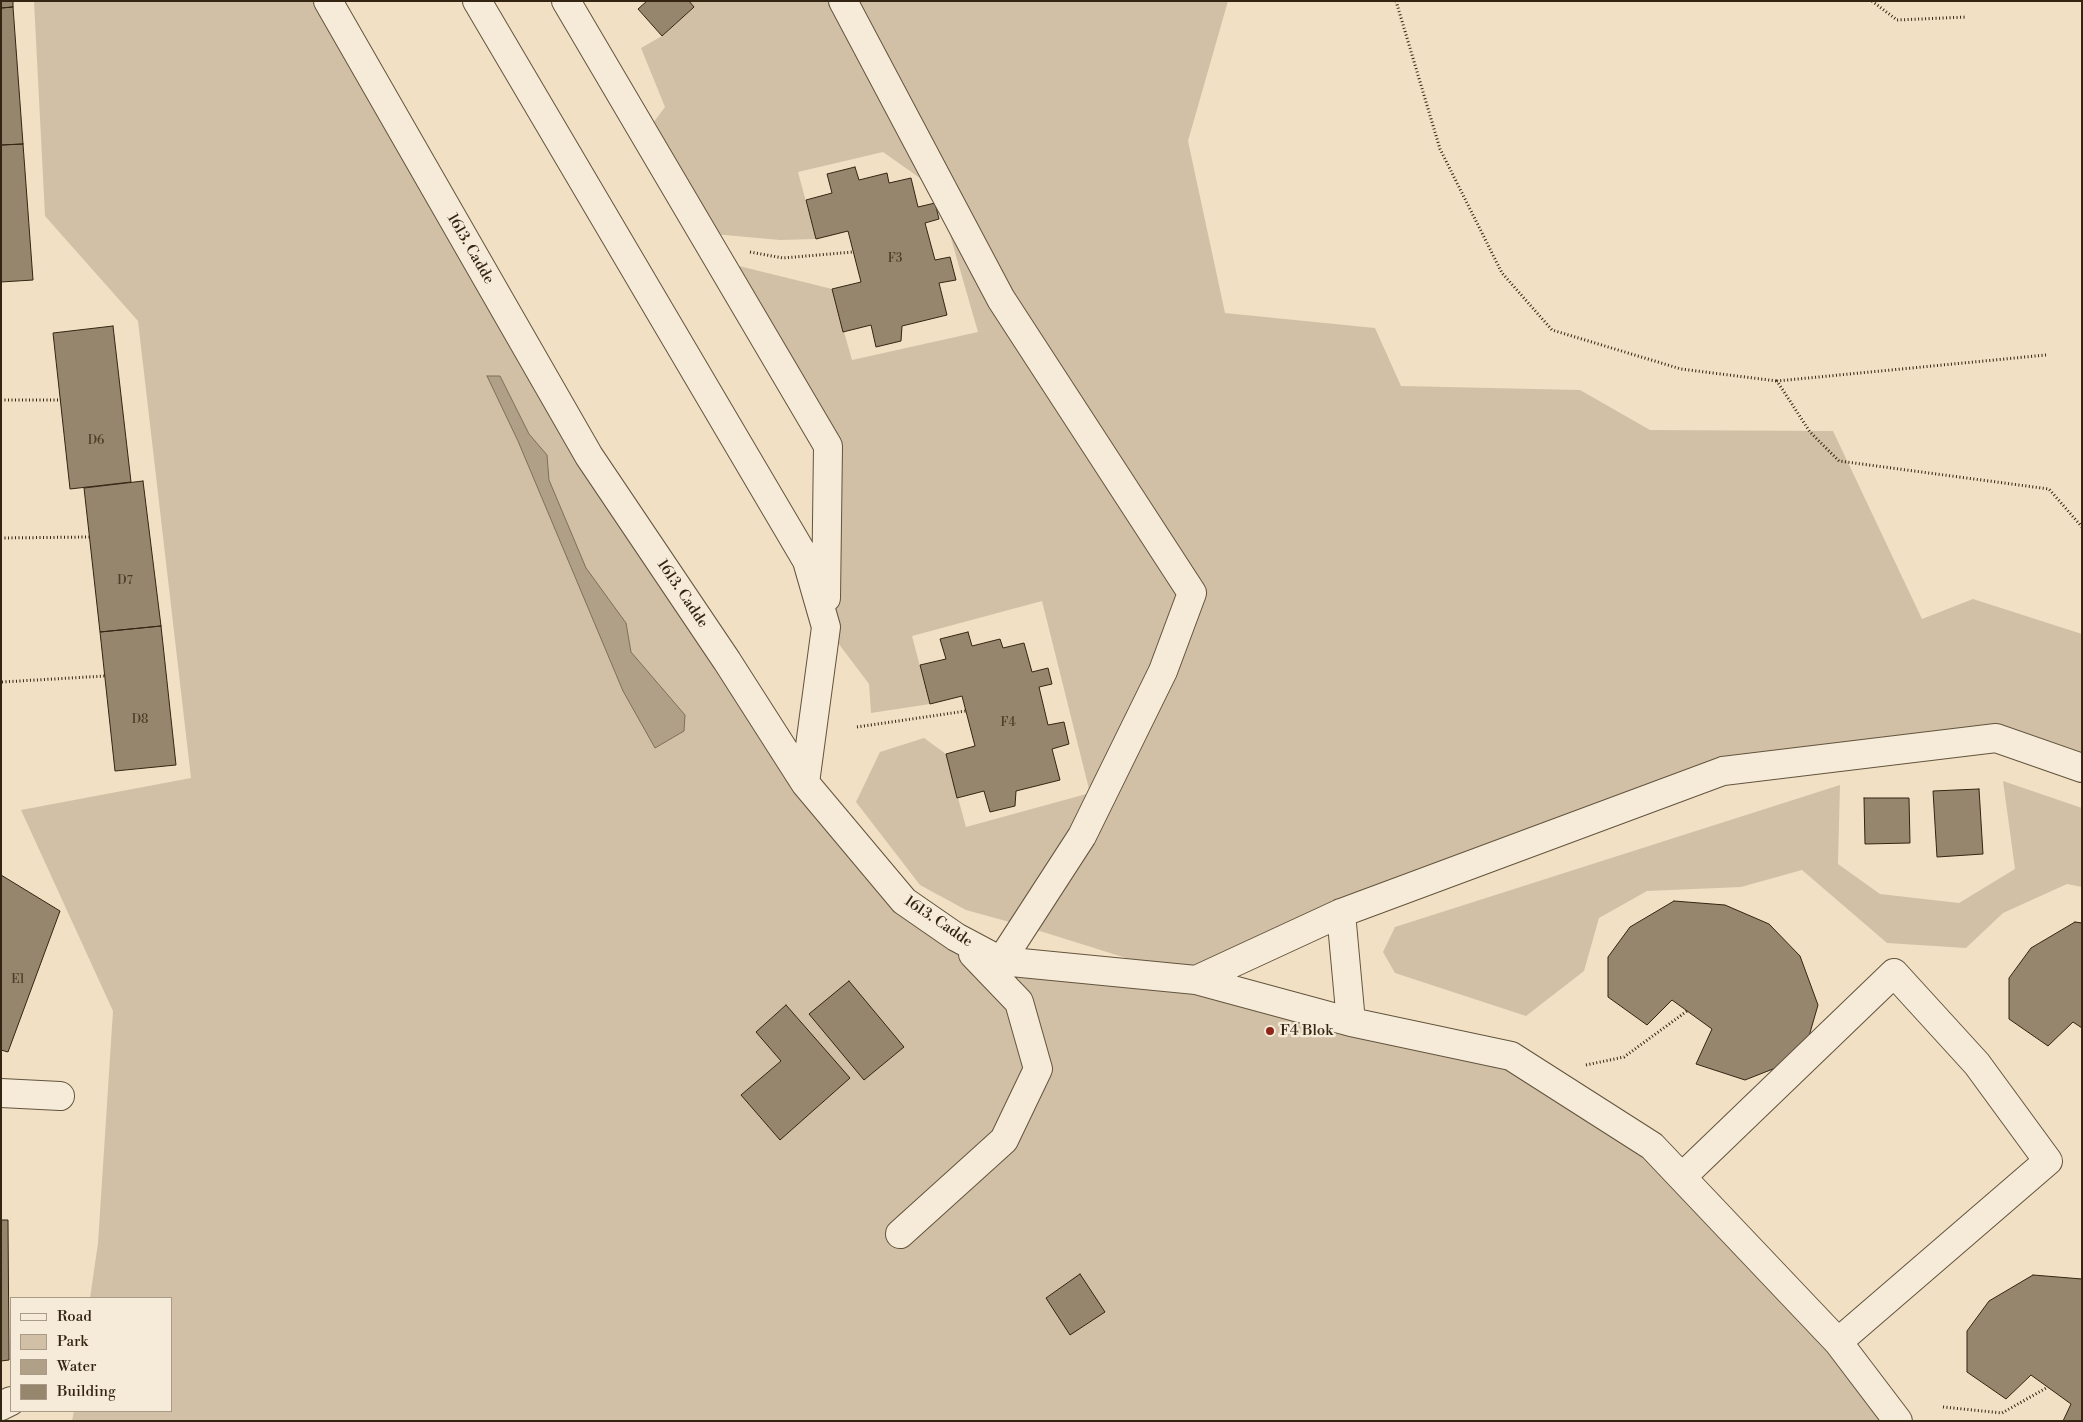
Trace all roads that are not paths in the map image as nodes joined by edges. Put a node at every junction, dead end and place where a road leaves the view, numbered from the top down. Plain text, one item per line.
1 (328, 1) edge
2 (478, 1) edge
3 (566, 1) edge
4 (843, 1) edge
5 (826, 628) junction
6 (2082, 768) edge
7 (805, 783) junction
8 (1341, 913) junction
9 (956, 937) junction
10 (1001, 961) junction
11 (1196, 980) junction
12 (1352, 1022) junction
13 (1, 1093) edge
14 (60, 1096) dead end
15 (1682, 1177) junction
16 (900, 1234) dead end
17 (1838, 1342) junction
18 (1898, 1421) edge

1 - 7 street, 1613. Cadde
2 - 5 street
3 - 5 street
4 - 10 street
5 - 7 street
6 - 8 street
7 - 9 street, 1613. Cadde
8 - 11 street
8 - 12 street
9 - 10 street, 1613. Cadde
9 - 16 street
10 - 11 street, 1613. Cadde
11 - 12 street, 1613. Cadde
12 - 15 street, 1613. Cadde
13 - 14 street
15 - 17 street, 1613. Cadde
15 - 17 street
17 - 18 street, 1613. Cadde

